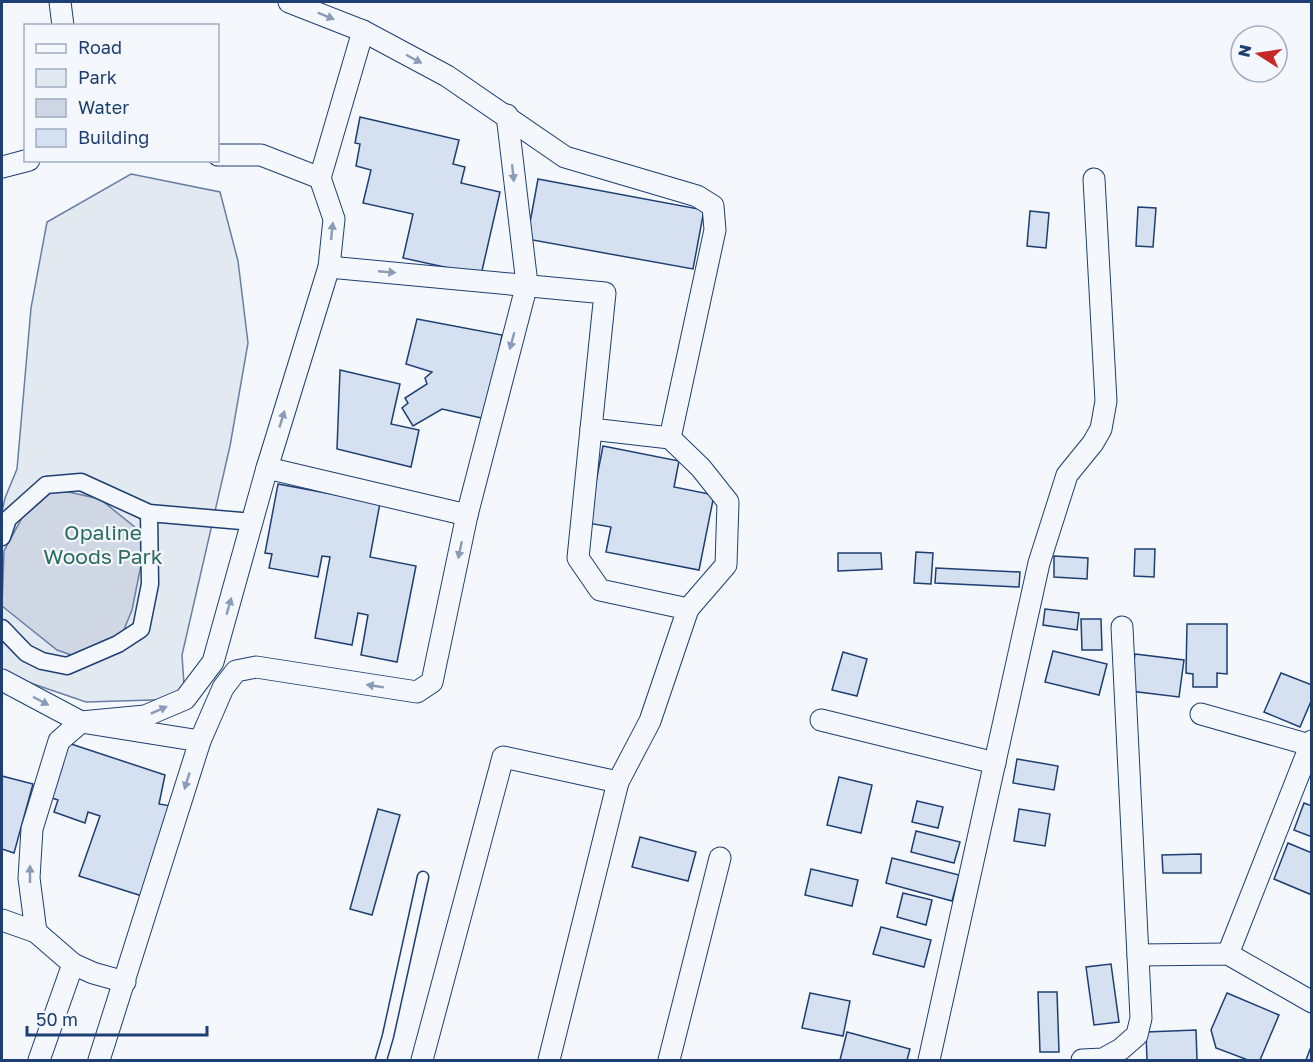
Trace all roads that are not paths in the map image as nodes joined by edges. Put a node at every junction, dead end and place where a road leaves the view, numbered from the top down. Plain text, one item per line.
1 (60, 2) edge
2 (289, 2) edge
3 (63, 24) edge
4 (363, 31) junction
5 (507, 115) junction
6 (219, 156) edge
7 (24, 161) edge
8 (2, 167) edge
9 (320, 178) junction
10 (1094, 179) dead end
11 (329, 267) junction
12 (527, 284) junction
13 (591, 429) junction
14 (670, 438) junction
15 (267, 468) junction
16 (149, 513) junction
17 (467, 515) junction
18 (254, 522) junction
19 (2, 537) edge
20 (688, 609) junction
21 (1122, 627) dead end
22 (2, 628) edge
23 (2, 680) edge
24 (1201, 714) dead end
25 (821, 720) dead end
26 (81, 722) junction
27 (200, 741) junction
28 (1311, 743) edge
29 (995, 763) junction
30 (618, 782) junction
31 (720, 858) dead end
32 (423, 877) dead end
33 (2, 920) edge
34 (36, 932) junction
35 (1228, 954) junction
36 (1138, 955) junction
37 (73, 964) junction
38 (125, 982) junction
39 (1311, 1002) edge
40 (39, 1060) edge
41 (99, 1060) edge
42 (381, 1060) edge
43 (422, 1060) edge
44 (549, 1060) edge
45 (669, 1060) edge
46 (929, 1060) edge
47 (1082, 1060) edge

1 - 3 street
2 -> 4 street
4 -> 5 street
4 - 9 street
5 -> 12 street
5 - 14 street
6 - 9 street
7 - 8 street
11 -> 9 street
10 - 29 street
11 -> 12 street
15 -> 11 street
12 - 13 street
12 -> 17 street
13 - 14 street
13 - 20 street
14 - 20 street
15 - 17 street
15 - 18 street
16 - 18 street
16 - 19 street
16 - 22 street
17 -> 27 street
26 -> 18 street
20 - 30 street
21 - 36 street
23 -> 26 street
24 - 28 street
25 - 29 street
26 - 27 street
34 -> 26 street
27 -> 38 street
28 - 35 street
29 - 46 street
30 - 43 street
30 - 44 street
31 - 45 street
32 - 42 lane
33 - 34 street
34 - 37 street
35 - 36 street
35 - 39 street
36 - 47 street
37 - 38 street
37 - 40 street
38 - 41 street

